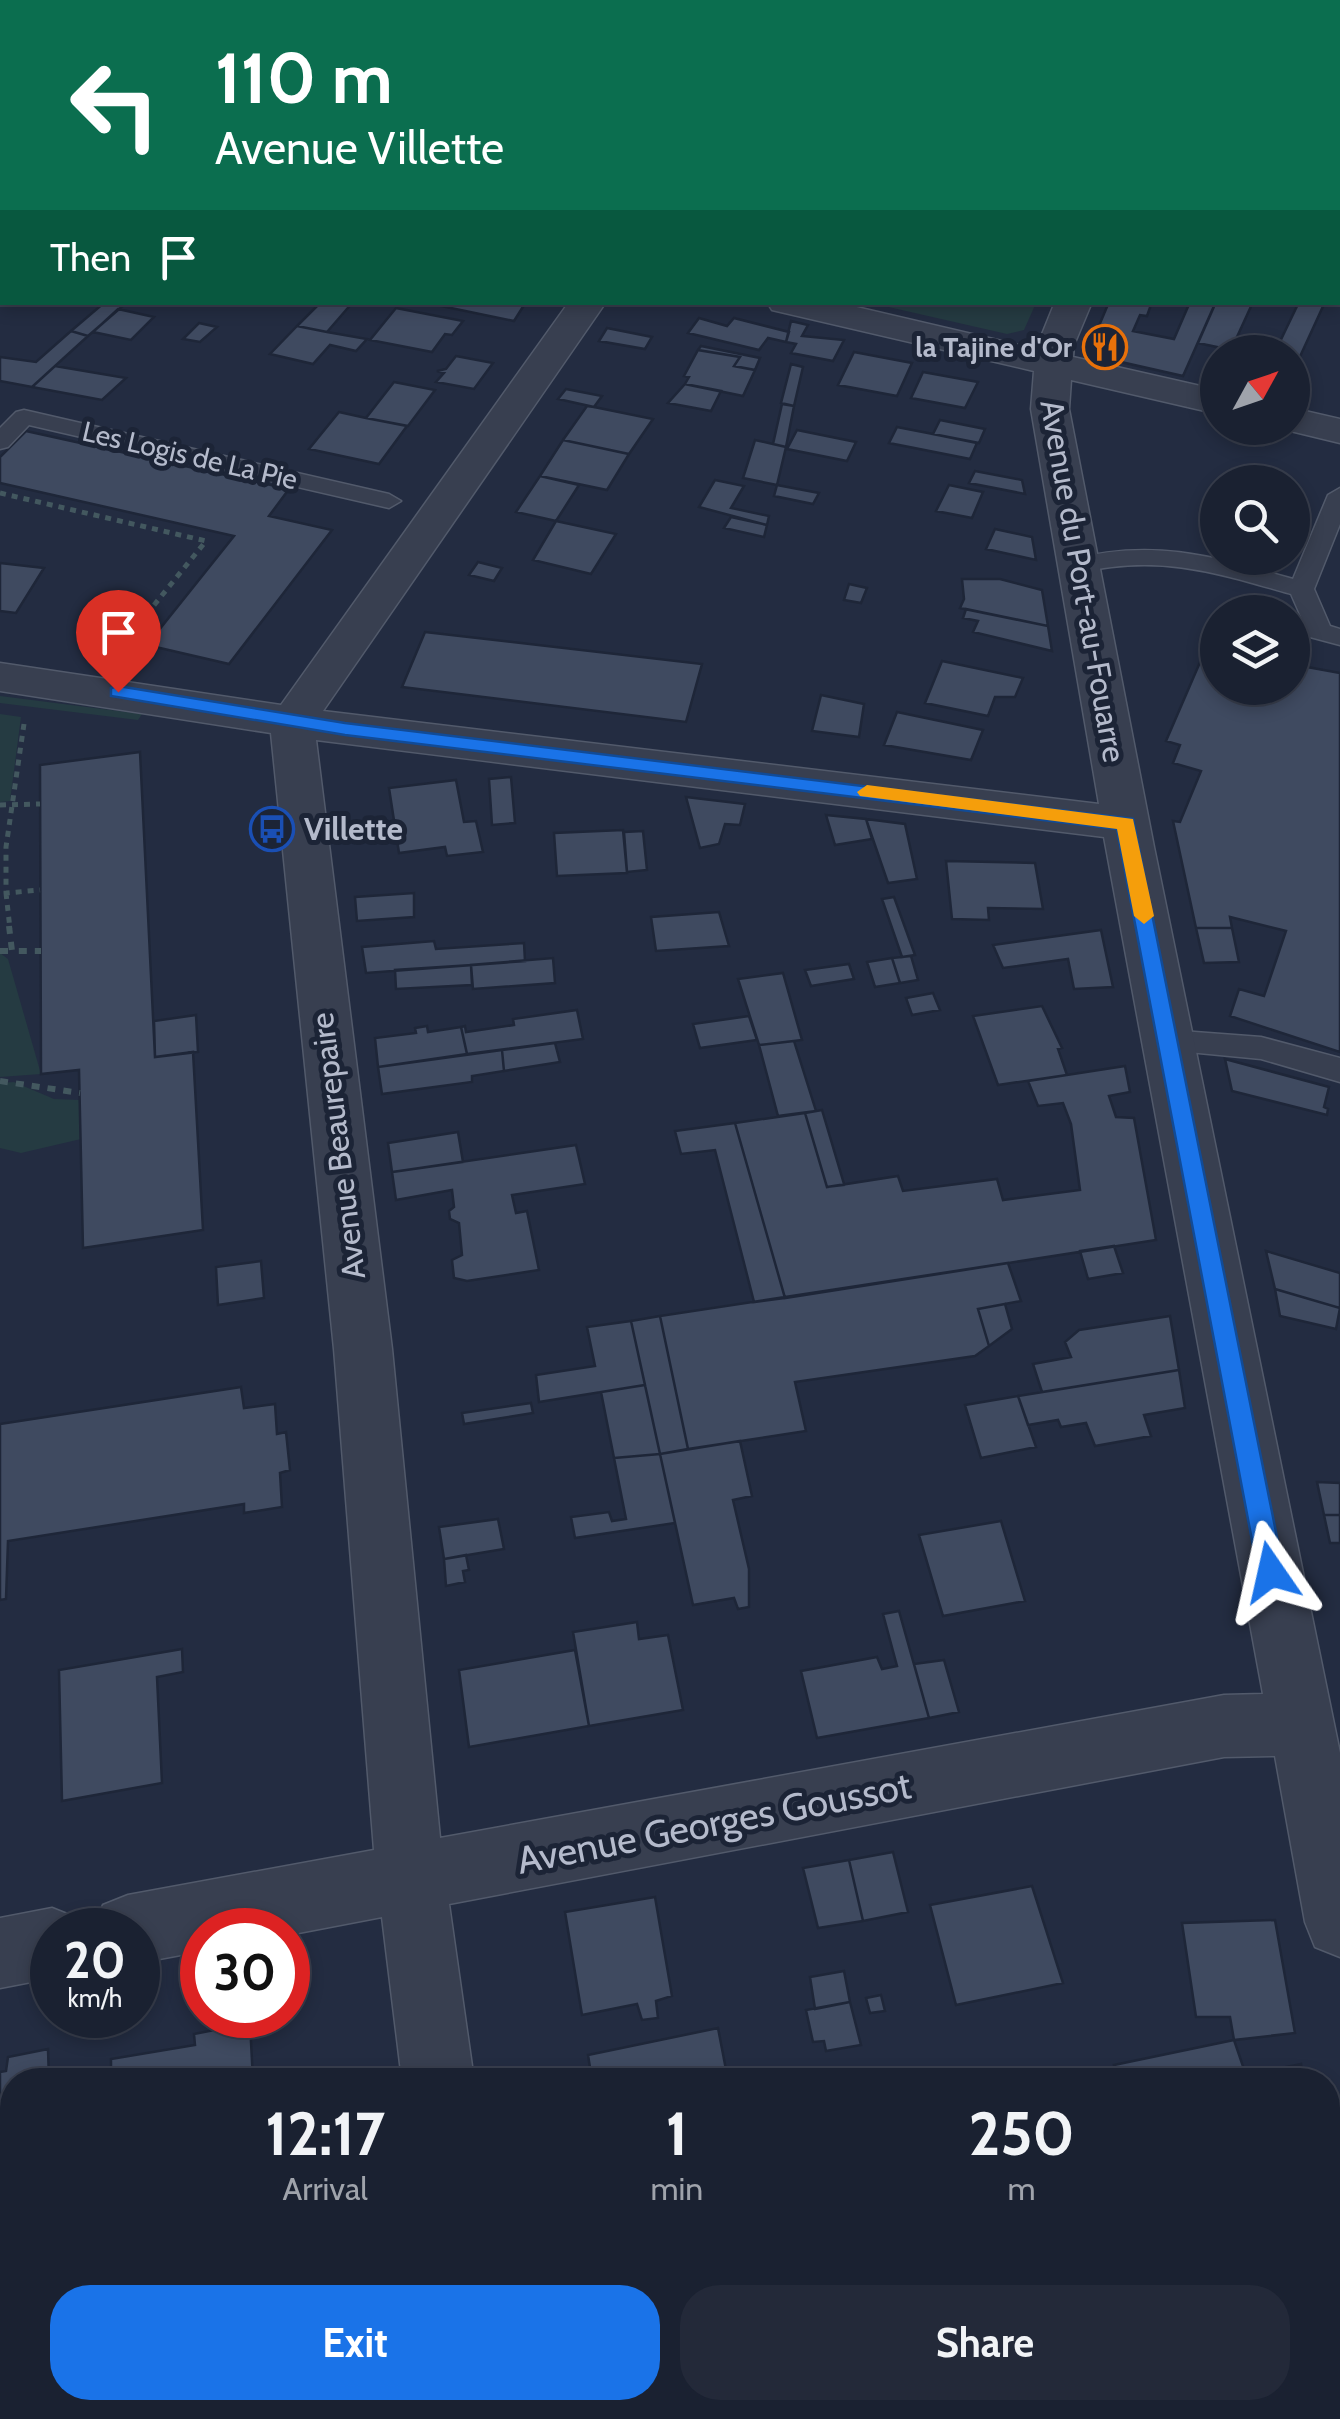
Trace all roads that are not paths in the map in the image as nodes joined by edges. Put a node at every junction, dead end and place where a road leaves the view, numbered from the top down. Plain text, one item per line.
1 (586, 305) edge
2 (798, 305) edge
3 (1073, 305) edge
4 (1051, 362) junction
5 (1200, 398) edge
6 (1310, 424) edge
7 (1340, 431) edge
8 (0, 442) edge
9 (1340, 495) edge
10 (389, 501) dead end
11 (1078, 565) junction
12 (1301, 589) junction
13 (1340, 637) edge
14 (0, 677) edge
15 (295, 720) junction
16 (1126, 823) junction
17 (1168, 1041) junction
18 (1340, 1070) edge
19 (1320, 1730) edge
20 (413, 1880) junction
21 (1340, 1922) edge
22 (160, 1924) edge
23 (30, 1948) edge
24 (0, 1953) edge
25 (436, 2068) edge

1 - 15 street
2 - 4 street
3 - 4 street, Avenue du Port-au-Fouarre
4 - 5 street
4 - 11 street, Avenue du Port-au-Fouarre
6 - 7 street
8 - 10 lane, Les Logis de La Pie
9 - 12 lane
11 - 12 lane
11 - 16 street, Avenue du Port-au-Fouarre
12 - 13 lane
14 - 15 street
15 - 16 street
15 - 20 street, Avenue Beaurepaire
16 - 17 street, Avenue du Port-au-Fouarre
17 - 18 lane
17 - 19 street, Avenue du Port-au-Fouarre
19 - 20 street, Avenue Georges Goussot
19 - 21 street, Avenue du Port-au-Fouarre
20 - 22 street, Avenue Georges Goussot
20 - 25 street, Avenue Beaurepaire
23 - 24 street

